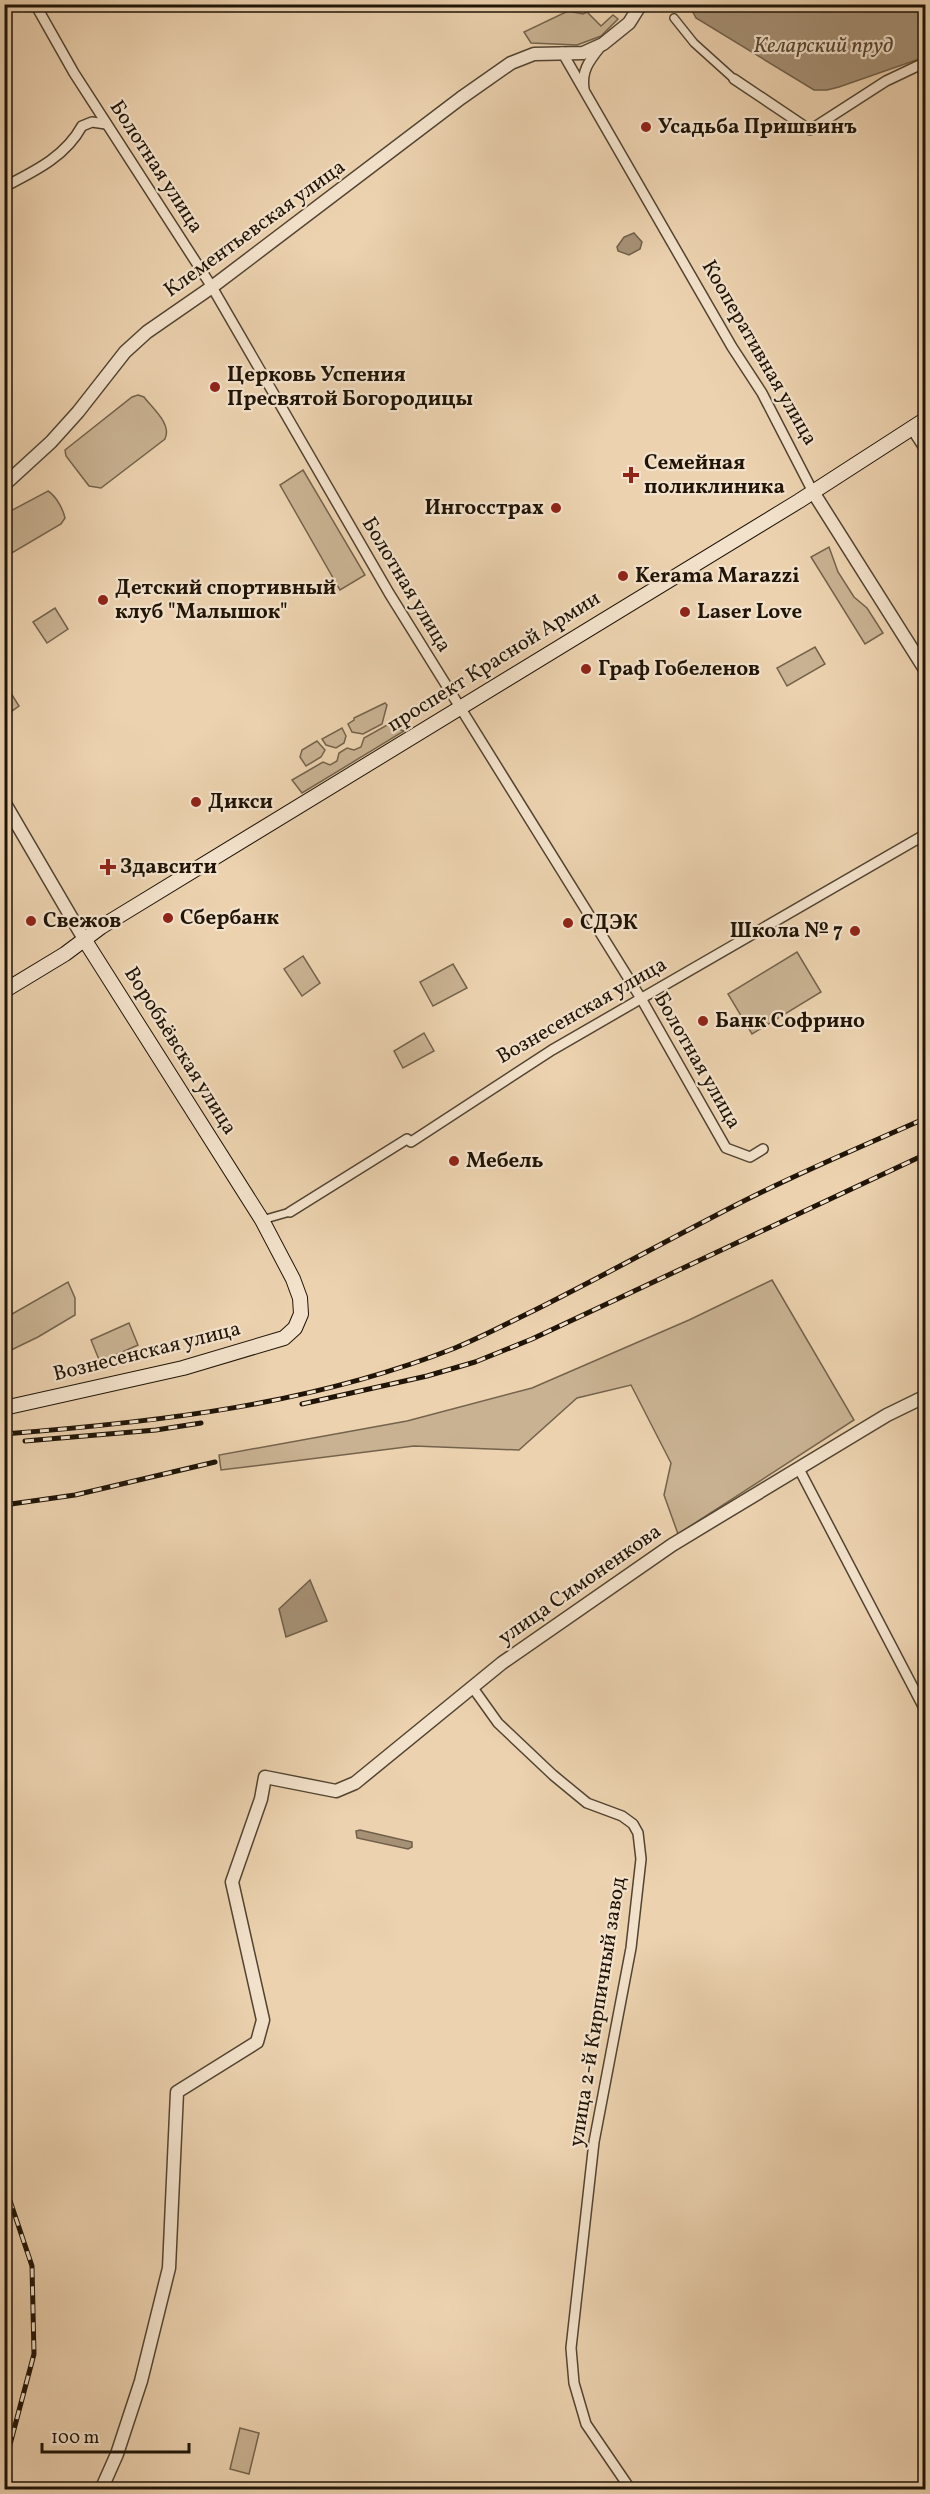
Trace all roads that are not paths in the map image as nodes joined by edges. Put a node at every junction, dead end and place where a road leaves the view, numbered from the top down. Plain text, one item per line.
1 (35, 4) edge
2 (641, 4) edge
3 (674, 18) dead end
4 (603, 44) junction
5 (562, 52) junction
6 (926, 62) edge
7 (734, 79) joint
8 (585, 95) junction
9 (106, 124) junction
10 (4, 187) edge
11 (212, 287) junction
12 (926, 419) edge
13 (911, 428) junction
14 (926, 452) edge
15 (4, 485) edge
16 (813, 492) junction
17 (926, 671) edge
18 (461, 709) junction
19 (4, 802) edge
20 (926, 834) edge
21 (84, 939) junction
22 (4, 983) edge
23 (4, 991) edge
24 (642, 1000) junction
25 (763, 1149) dead end
26 (290, 1212) joint
27 (262, 1220) junction
28 (295, 1328) joint
29 (926, 1396) edge
30 (4, 1408) edge
31 (799, 1469) junction
32 (473, 1688) junction
33 (926, 1712) edge
34 (101, 2490) edge
35 (631, 2490) edge

1 - 9 street, Болотная улица
2 - 4 street
3 - 7 street
4 - 5 street, Клементьевская улица
4 - 8 street
5 - 8 street, Кооперативная улица
5 - 11 street, Клементьевская улица
6 - 7 street
8 - 16 street, Кооперативная улица
9 - 10 street
9 - 11 street, Болотная улица
11 - 15 street, Клементьевская улица
11 - 18 street, Болотная улица
12 - 13 main road, проспект Красной Армии
13 - 14 street
13 - 16 main road, проспект Красной Армии
16 - 17 street, Кооперативная улица
16 - 18 main road, проспект Красной Армии
18 - 21 main road, проспект Красной Армии
18 - 24 street, Болотная улица
19 - 21 street, Воробьёвская улица
20 - 24 street, Вознесенская улица
21 - 22 main road, проспект Красной Армии
21 - 23 main road, проспект Красной Армии
21 - 27 main road, Воробьёвская улица
24 - 25 street, Болотная улица
24 - 26 street, Вознесенская улица
26 - 27 street, Вознесенская улица
27 - 28 main road, Воробьёвская улица
28 - 30 main road, Вознесенская улица
29 - 31 street, улица Симоненкова
31 - 32 street, улица Симоненкова
31 - 33 street
32 - 34 street, улица Симоненкова
32 - 35 street, улица 2-й Кирпичный завод

